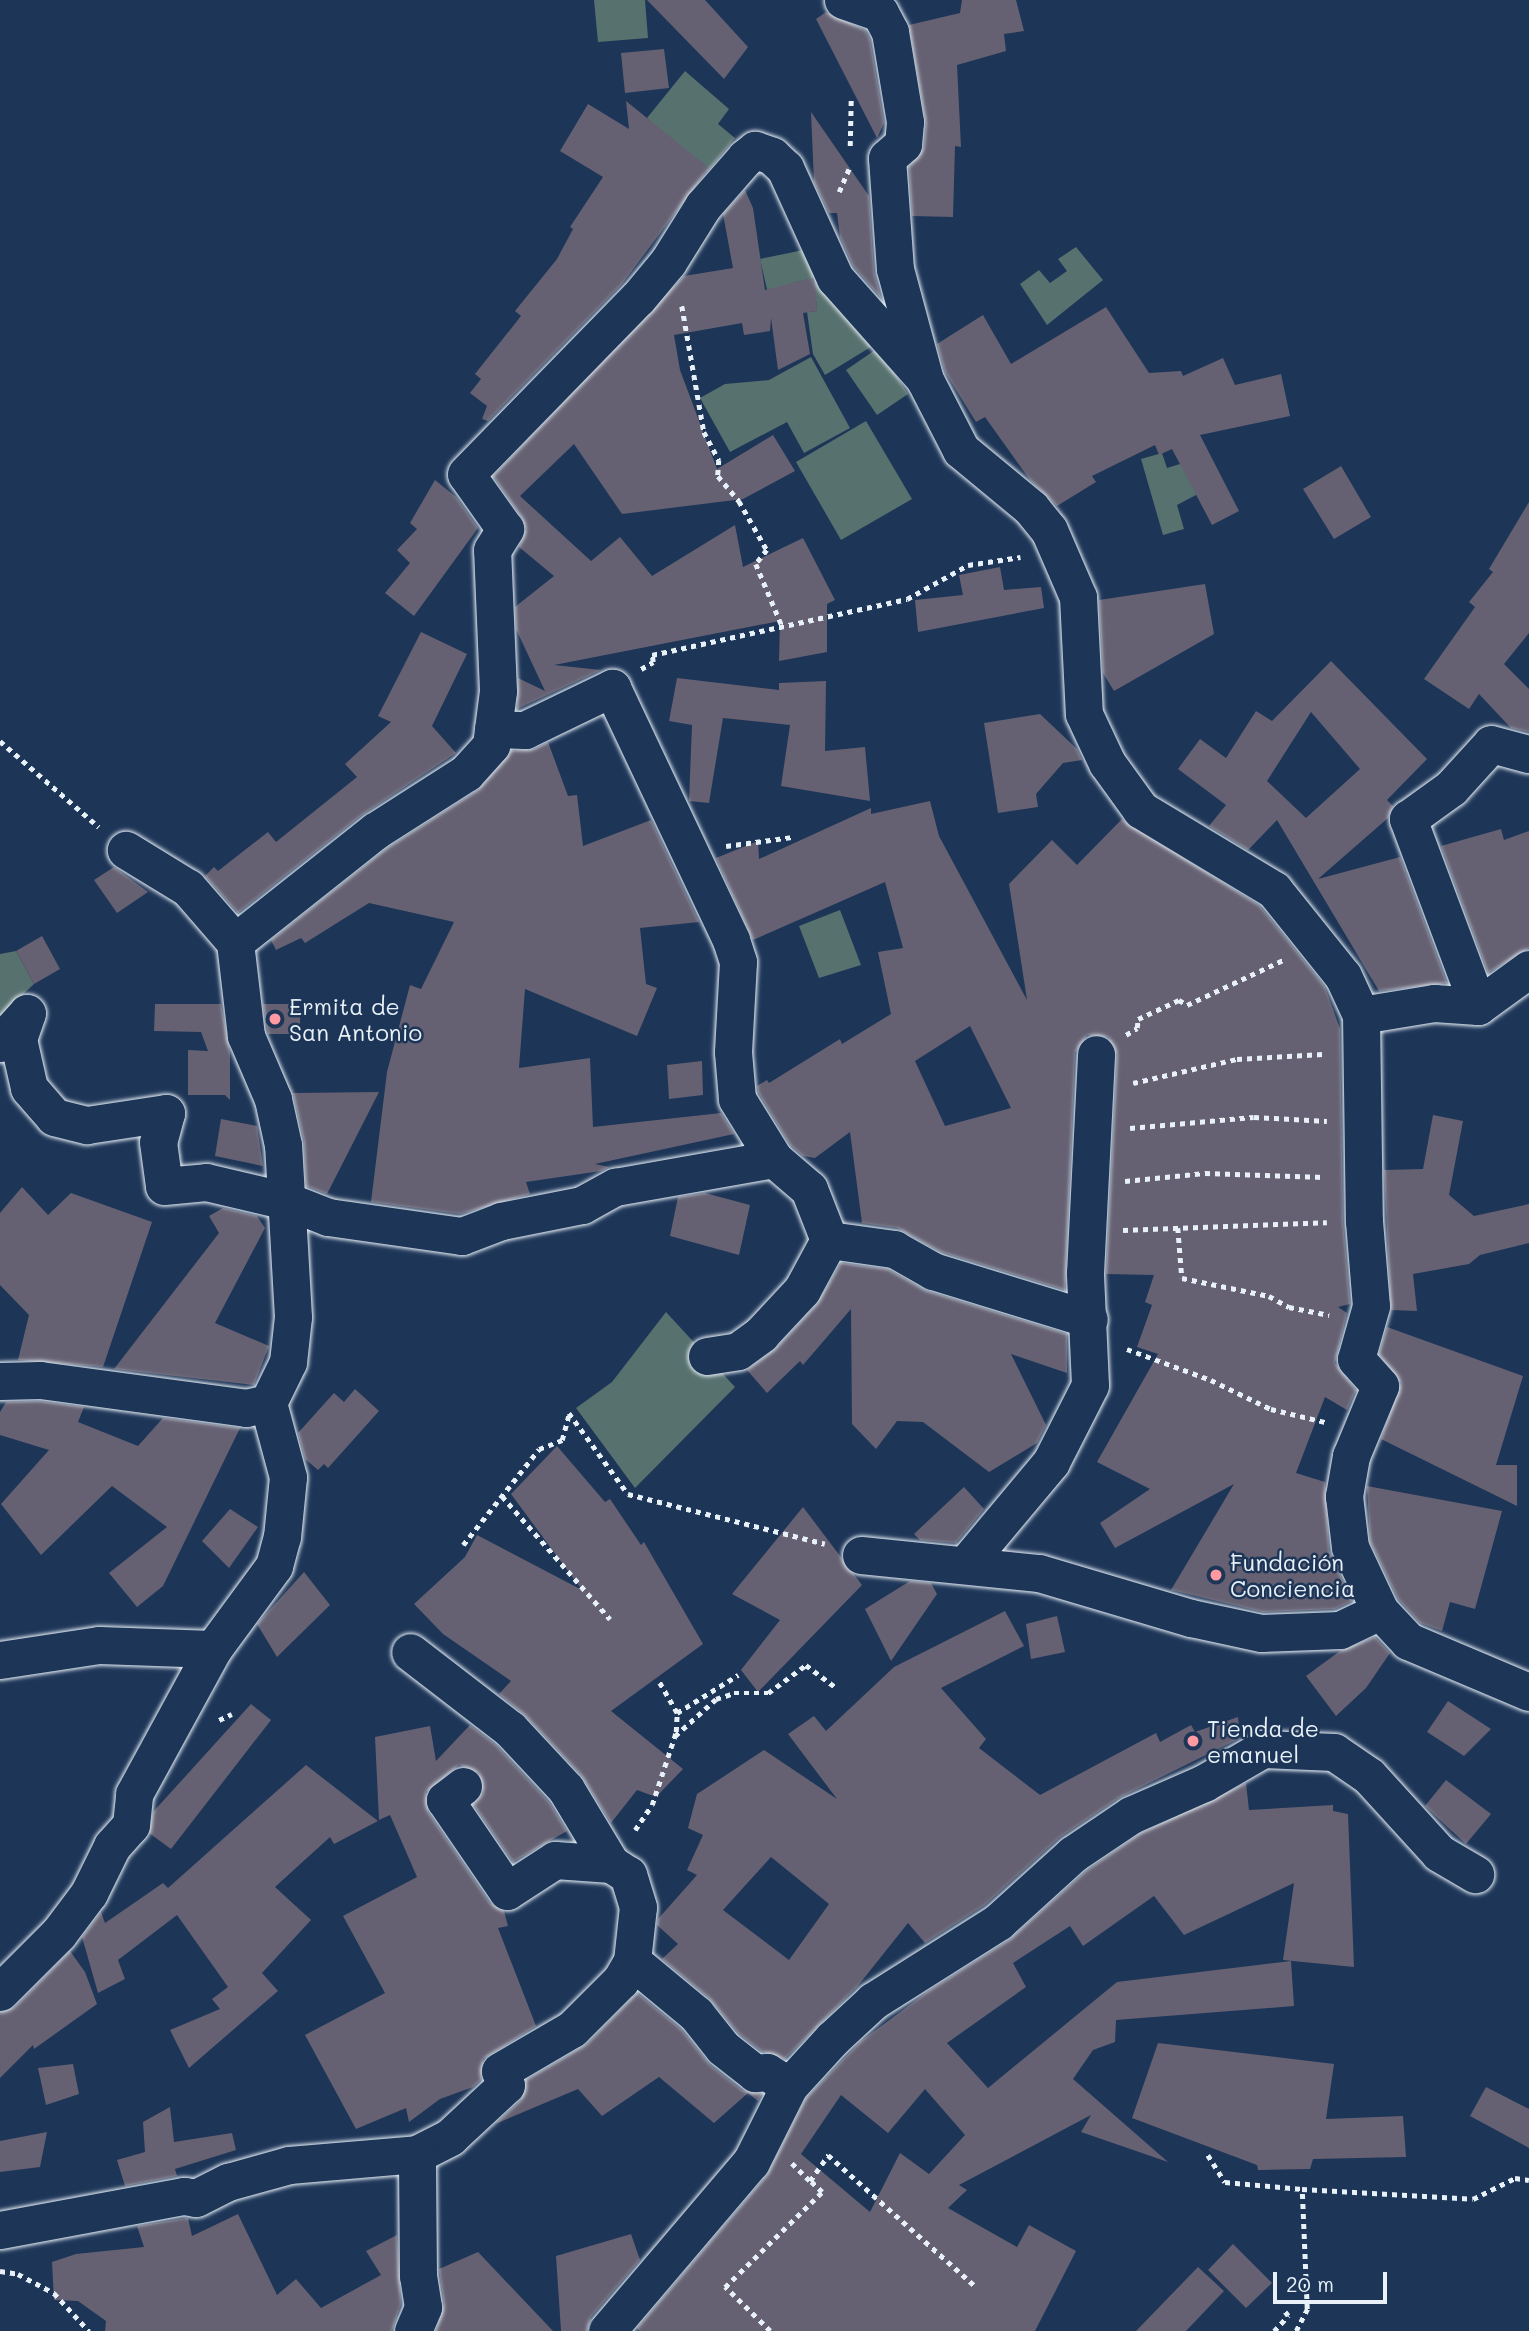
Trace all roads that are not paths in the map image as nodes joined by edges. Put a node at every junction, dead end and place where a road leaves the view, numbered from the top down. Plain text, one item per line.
1 (843, 0) edge
2 (925, 380) junction
3 (493, 729) junction
4 (1529, 754) edge
5 (127, 849) road end
6 (235, 942) junction
7 (1529, 969) edge
8 (1478, 1006) junction
9 (1361, 1030) junction
10 (0, 1043) edge
11 (1096, 1054) road end
12 (774, 1159) junction
13 (287, 1201) junction
14 (829, 1240) junction
15 (1089, 1328) junction
16 (707, 1356) dead end
17 (0, 1381) edge
18 (268, 1403) junction
19 (862, 1555) road end
20 (965, 1565) junction
21 (1380, 1611) junction
22 (213, 1649) junction
23 (410, 1652) dead end
24 (0, 1660) edge
25 (1529, 1692) edge
26 (463, 1786) dead end
27 (611, 1864) junction
28 (1475, 1874) dead end
29 (632, 1961) junction
30 (0, 1992) edge
31 (789, 2086) junction
32 (416, 2154) junction
33 (0, 2230) edge
34 (413, 2331) edge
35 (607, 2331) edge

1 - 2 street
2 - 3 street
2 - 9 street
3 - 6 street
3 - 12 street
4 - 8 street
5 - 6 street
6 - 13 street
7 - 8 street
8 - 9 street
9 - 21 street
10 - 13 street
11 - 15 street
12 - 13 street
12 - 14 street
13 - 18 street
14 - 15 street
14 - 16 street
15 - 20 street
17 - 18 street
18 - 22 street
19 - 20 street
20 - 21 street
21 - 25 street
22 - 24 street
22 - 30 street
23 - 27 street
26 - 27 street
27 - 29 street
28 - 31 street
29 - 31 street
29 - 32 street
31 - 35 street
32 - 33 street
32 - 34 street

